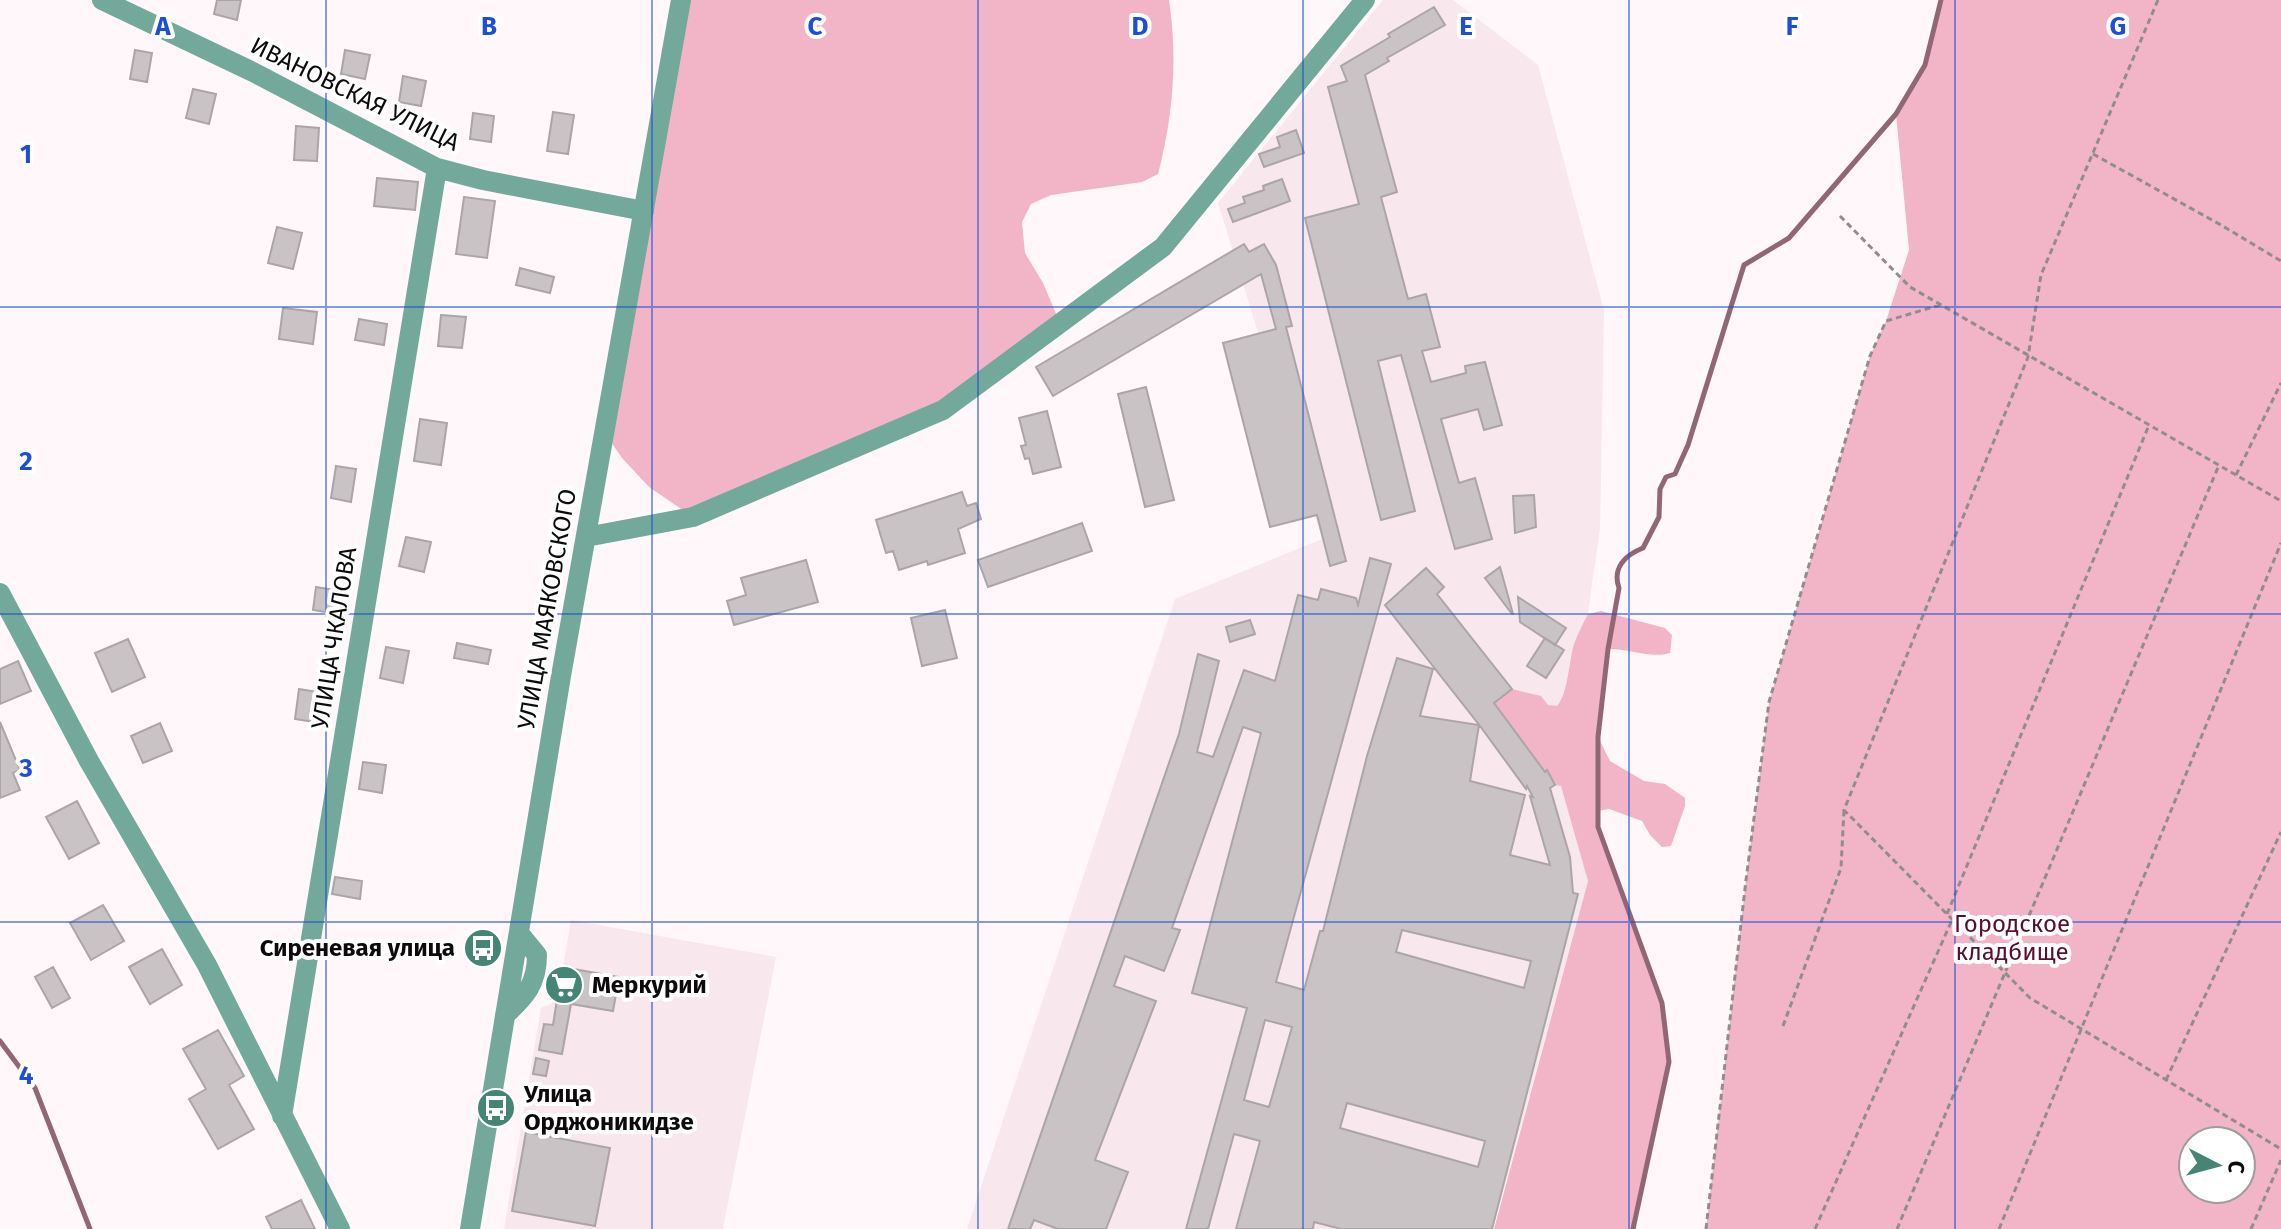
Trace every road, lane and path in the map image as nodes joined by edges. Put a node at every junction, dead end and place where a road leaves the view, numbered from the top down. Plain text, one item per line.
1 (102, 0) edge
2 (681, 0) edge
3 (1365, 0) edge
4 (2158, 0) edge
5 (2092, 154) junction
6 (437, 168) junction
7 (644, 211) junction
8 (1840, 216) dead end
9 (2281, 261) edge
10 (1940, 305) junction
11 (2028, 357) junction
12 (2281, 383) edge
13 (2149, 425) junction
14 (2219, 465) junction
15 (2236, 475) junction
16 (2281, 501) edge
17 (586, 537) junction
18 (2281, 543) edge
19 (0, 593) edge
20 (1844, 810) junction
21 (2281, 832) edge
22 (1947, 915) junction
23 (1952, 920) junction
24 (2005, 974) junction
25 (1783, 1026) dead end
26 (2082, 1031) junction
27 (2166, 1080) junction
28 (282, 1116) junction
29 (2281, 1149) edge
30 (2281, 1160) edge
31 (340, 1229) edge
32 (470, 1229) edge
33 (1706, 1229) edge
34 (1815, 1229) edge
35 (1897, 1229) edge
36 (1999, 1229) edge
37 (2251, 1229) edge

1 - 6 street, ИВАНОВСКАЯ УЛИЦА
2 - 7 street, УЛИЦА МАЯКОВСКОГО
3 - 17 street
4 - 5 path
5 - 9 path
5 - 11 path
6 - 7 street, ИВАНОВСКАЯ УЛИЦА
6 - 28 street, УЛИЦА ЧКАЛОВА
7 - 17 street, УЛИЦА МАЯКОВСКОГО
8 - 10 path
10 - 11 path
10 - 33 path
11 - 13 path
11 - 20 path
12 - 15 path
13 - 14 path
13 - 22 path
14 - 15 path
14 - 24 path
15 - 16 path
17 - 32 street, УЛИЦА МАЯКОВСКОГО
18 - 26 path
19 - 28 street
20 - 22 path
20 - 25 path
21 - 27 path
22 - 23 path
23 - 24 path
23 - 34 path
24 - 26 path
24 - 35 path
26 - 27 path
26 - 36 path
27 - 29 path
28 - 31 street
30 - 37 path

